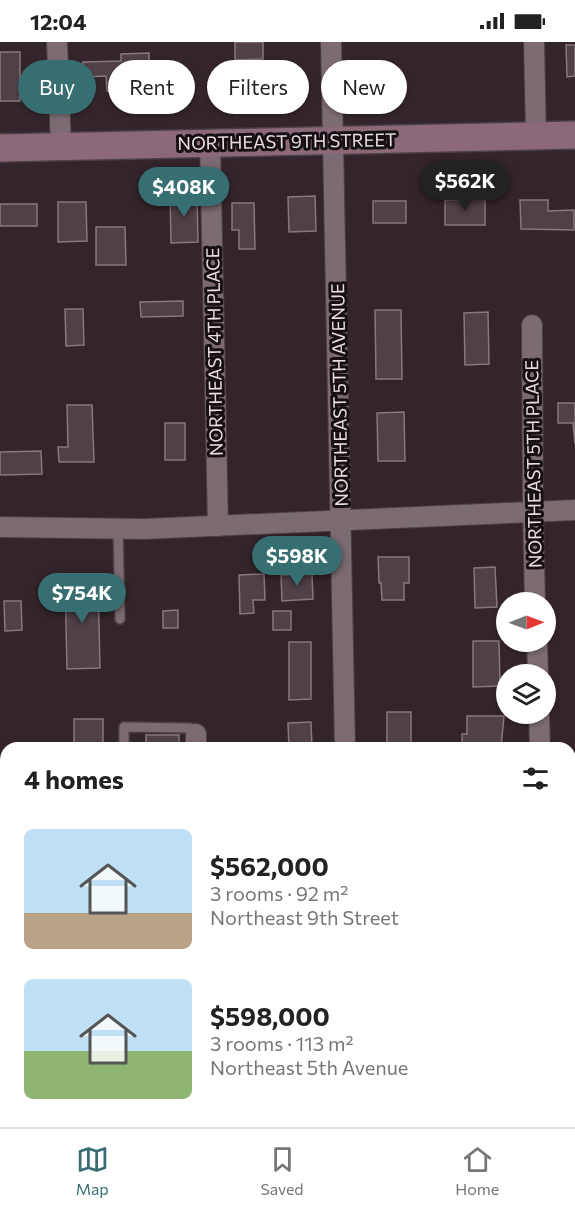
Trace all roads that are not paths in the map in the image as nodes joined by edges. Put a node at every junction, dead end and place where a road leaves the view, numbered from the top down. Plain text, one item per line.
1 (57, 42) edge
2 (331, 42) edge
3 (534, 42) edge
4 (575, 135) edge
5 (536, 136) junction
6 (334, 140) junction
7 (210, 143) junction
8 (61, 146) junction
9 (0, 148) edge
10 (532, 325) dead end
11 (575, 510) edge
12 (533, 511) junction
13 (341, 521) junction
14 (218, 526) junction
15 (0, 527) edge
16 (118, 529) junction
17 (536, 592) edge
18 (120, 619) dead end
19 (539, 724) edge
20 (196, 741) edge
21 (124, 742) edge
22 (345, 742) edge
23 (540, 742) edge

1 - 8 street
2 - 6 street, NORTHEAST 5TH AVENUE
3 - 5 street
4 - 5 street, NORTHEAST 9TH STREET
5 - 6 street, NORTHEAST 9TH STREET
6 - 7 street, NORTHEAST 9TH STREET
6 - 13 street, NORTHEAST 5TH AVENUE
7 - 8 street, NORTHEAST 9TH STREET
7 - 14 street, NORTHEAST 4TH PLACE
8 - 9 street, NORTHEAST 9TH STREET
10 - 12 street, NORTHEAST 5TH PLACE
11 - 12 street
12 - 13 street
12 - 17 street, NORTHEAST 5TH PLACE
13 - 14 street
13 - 22 street, NORTHEAST 5TH AVENUE
14 - 16 street
15 - 16 street
16 - 18 lane
19 - 23 street
20 - 21 lane

